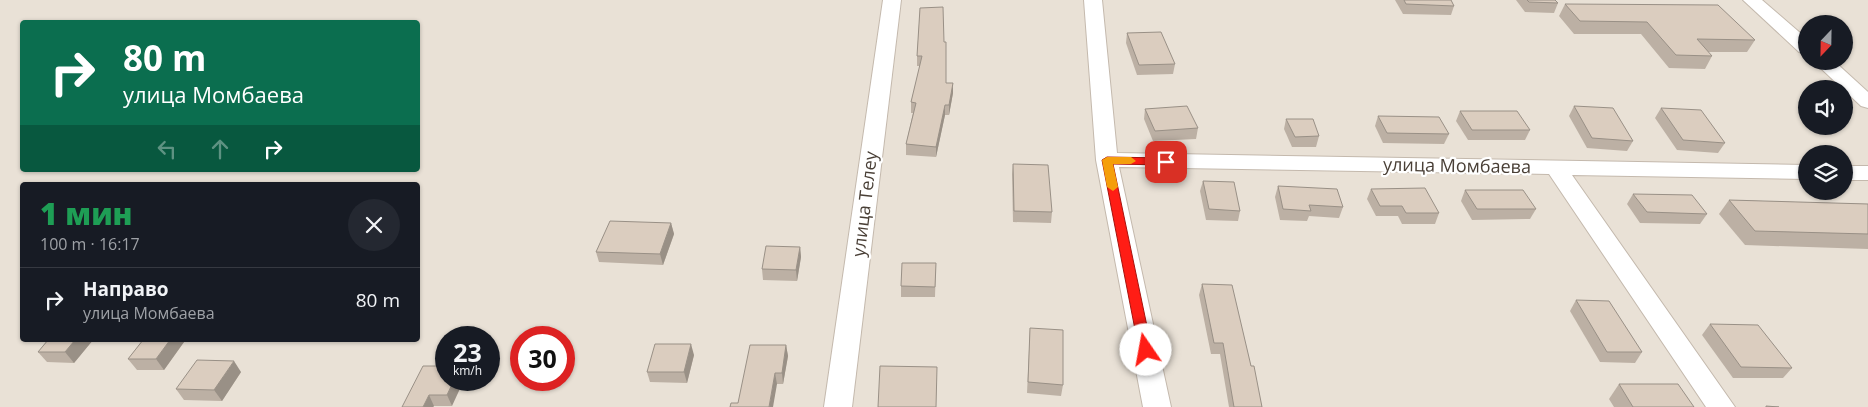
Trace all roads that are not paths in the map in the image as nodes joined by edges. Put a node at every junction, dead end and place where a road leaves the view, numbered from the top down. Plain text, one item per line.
1 (892, 0) edge
2 (1094, 0) edge
3 (1752, 0) edge
4 (1798, 41) edge
5 (1832, 70) edge
6 (1868, 102) edge
7 (1107, 160) junction
8 (1556, 168) junction
9 (1798, 172) edge
10 (1853, 172) edge
11 (1868, 173) edge
12 (838, 407) edge
13 (1157, 407) edge
14 (1721, 407) edge

1 - 12 street, улица Телеу
2 - 7 street
3 - 4 street
5 - 6 street
7 - 8 street, улица Момбаева
7 - 13 street
8 - 9 street, улица Момбаева
8 - 14 street
10 - 11 street

